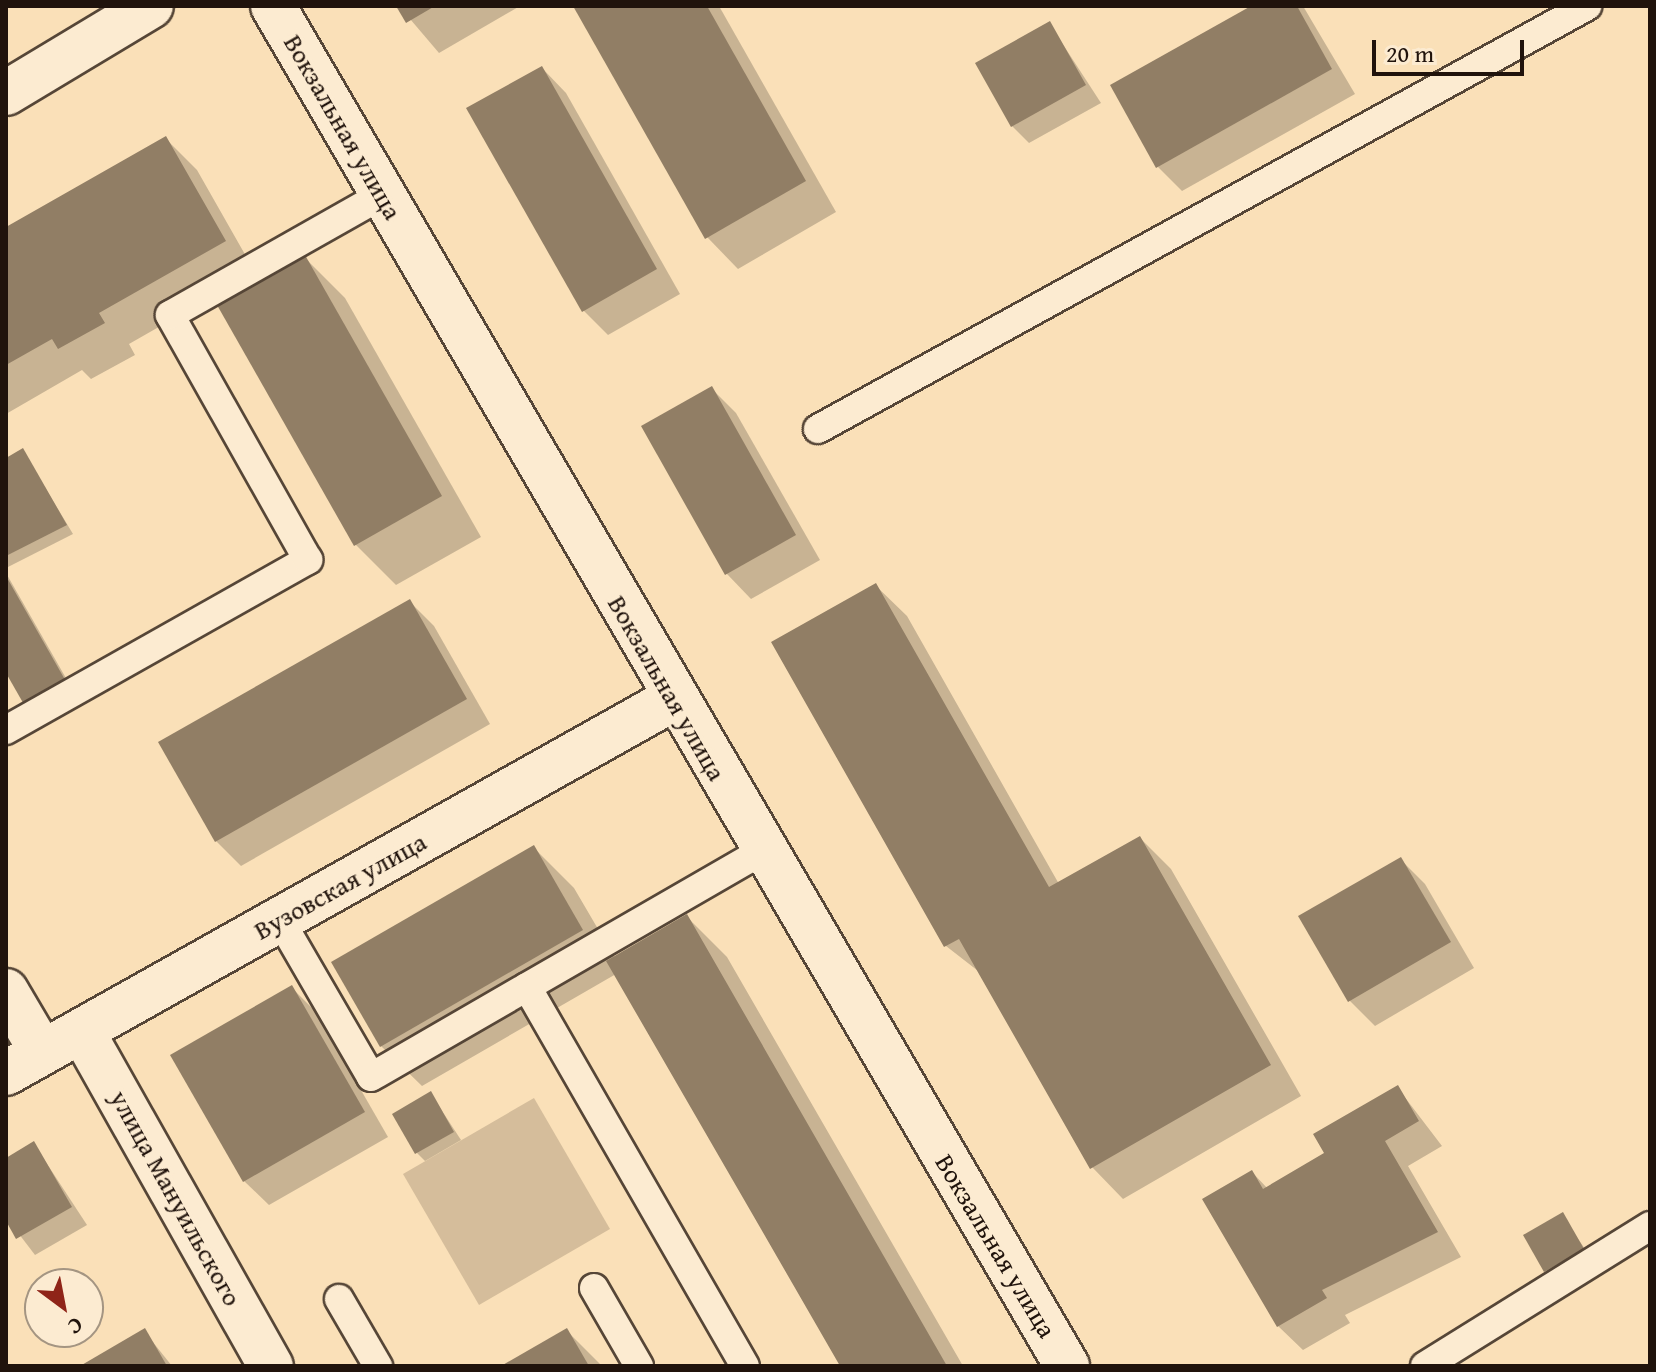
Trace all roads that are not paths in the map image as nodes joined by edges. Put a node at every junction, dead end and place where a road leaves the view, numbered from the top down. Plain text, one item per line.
1 (151, 6) edge
2 (273, 6) edge
3 (1587, 6) edge
4 (6, 93) edge
5 (382, 195) junction
6 (818, 429) dead end
7 (673, 699) junction
8 (6, 730) edge
9 (762, 851) junction
10 (280, 920) junction
11 (527, 987) junction
12 (6, 991) edge
13 (82, 1031) junction
14 (24, 1063) edge
15 (1650, 1226) edge
16 (594, 1288) dead end
17 (339, 1299) dead end
18 (271, 1366) edge
19 (378, 1366) edge
20 (639, 1366) edge
21 (745, 1366) edge
22 (1067, 1366) edge
23 (1425, 1366) edge

1 - 4 street
2 - 5 street, Вокзальная улица
3 - 6 lane
5 - 7 street, Вокзальная улица
5 - 8 lane
7 - 9 street, Вокзальная улица
7 - 10 street, Вузовская улица
9 - 11 lane
9 - 22 street, Вокзальная улица
10 - 11 lane
10 - 13 street, Вузовская улица
11 - 21 lane
12 - 14 street
13 - 14 street, Вузовская улица
13 - 18 street, улица Мануильского
15 - 23 lane
16 - 20 lane
17 - 19 lane

